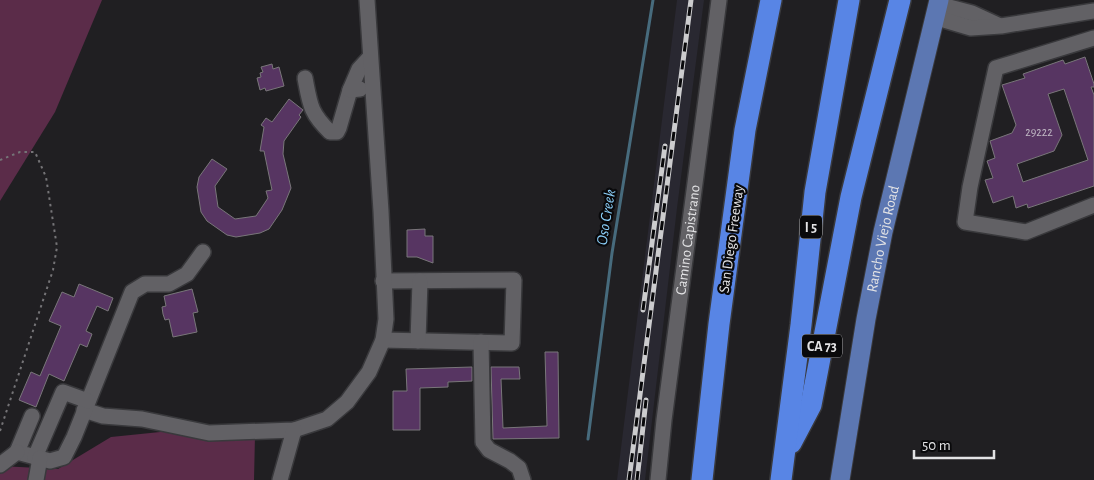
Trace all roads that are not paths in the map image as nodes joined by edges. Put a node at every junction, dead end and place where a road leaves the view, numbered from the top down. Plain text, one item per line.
1 (367, 0) edge
2 (719, 0) edge
3 (756, 0) edge
4 (771, 0) edge
5 (850, 0) edge
6 (900, 0) edge
7 (937, 7) edge
8 (1094, 11) edge
9 (1094, 38) edge
10 (370, 57) junction
11 (305, 78) dead end
12 (372, 88) junction
13 (350, 90) junction
14 (748, 108) junction
15 (1094, 205) edge
16 (203, 252) dead end
17 (383, 281) junction
18 (420, 281) junction
19 (384, 340) junction
20 (418, 340) junction
21 (481, 342) junction
22 (86, 405) junction
23 (32, 416) dead end
24 (294, 430) junction
25 (17, 452) junction
26 (784, 456) junction
27 (38, 457) junction
28 (0, 465) edge
29 (36, 480) edge
30 (280, 480) edge
31 (522, 480) edge
32 (658, 480) edge
33 (702, 480) edge
34 (781, 480) edge
35 (840, 480) edge

1 - 10 street
2 - 32 street, Camino Capistrano
3 - 14 highway
4 - 14 highway, San Diego Freeway
5 - 26 highway, I 5
6 - 26 highway, CA 73
7 - 8 street
7 - 35 main road, Rancho Viejo Road
9 - 15 street
10 - 12 street
10 - 13 street
11 - 13 street
12 - 13 street
12 - 17 street
14 - 33 highway, San Diego Freeway
16 - 22 street
17 - 18 street
17 - 19 street
18 - 20 street
18 - 21 street
19 - 20 street
19 - 24 street
20 - 21 street
21 - 31 street
22 - 24 street
22 - 27 street
22 - 27 street
23 - 25 street
24 - 30 street
25 - 27 street
25 - 28 street
26 - 34 highway, I 5
27 - 29 street

